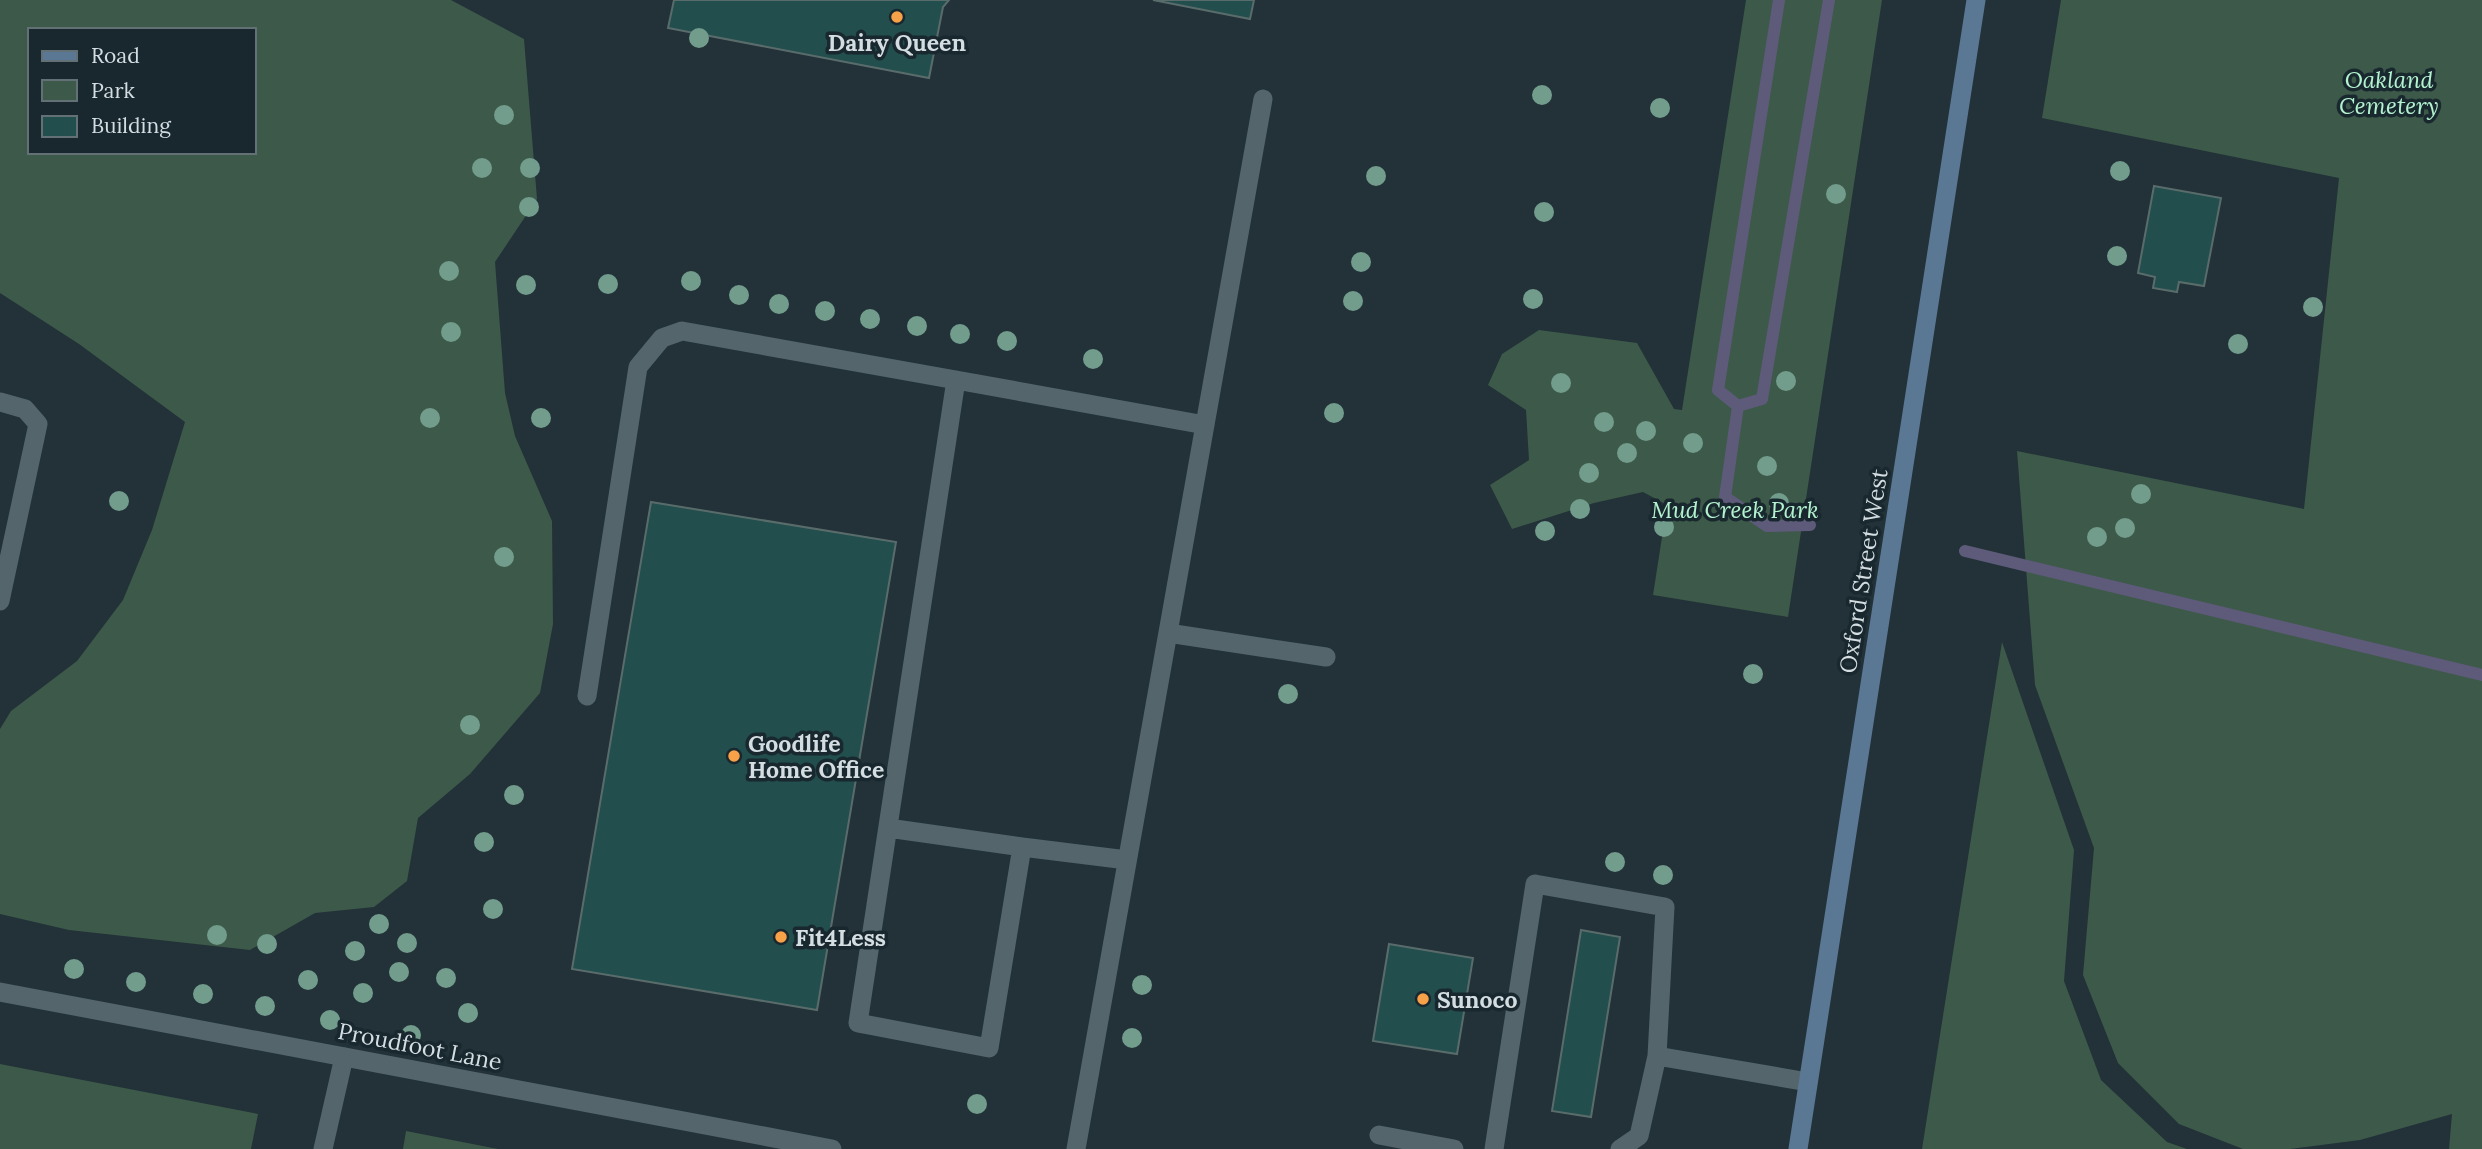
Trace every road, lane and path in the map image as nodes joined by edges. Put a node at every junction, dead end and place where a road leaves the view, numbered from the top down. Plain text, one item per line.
1 (1976, 0) edge
2 (1262, 99) dead end
3 (956, 380) junction
4 (0, 402) edge
5 (1205, 425) junction
6 (0, 601) edge
7 (1168, 633) junction
8 (1326, 657) dead end
9 (587, 696) dead end
10 (888, 828) junction
11 (1022, 847) junction
12 (1127, 860) junction
13 (0, 992) edge
14 (1657, 1056) junction
15 (344, 1057) junction
16 (1808, 1082) junction
17 (1379, 1135) dead end
18 (1445, 1148) edge
19 (323, 1149) edge
20 (832, 1149) edge
21 (1076, 1149) edge
22 (1494, 1149) edge
23 (1620, 1149) edge
24 (1798, 1149) edge

1 - 16 main road, Oxford Street West
2 - 5 street
3 - 5 street
3 - 9 street
3 - 10 street
4 - 6 street
5 - 7 street
7 - 8 street
7 - 12 street
10 - 11 street
10 - 11 street
11 - 12 street
12 - 21 street
13 - 15 street, Proudfoot Lane
14 - 16 street
14 - 22 street
14 - 23 street
15 - 19 street
15 - 20 street, Proudfoot Lane
16 - 24 main road, Oxford Street West
17 - 18 street

